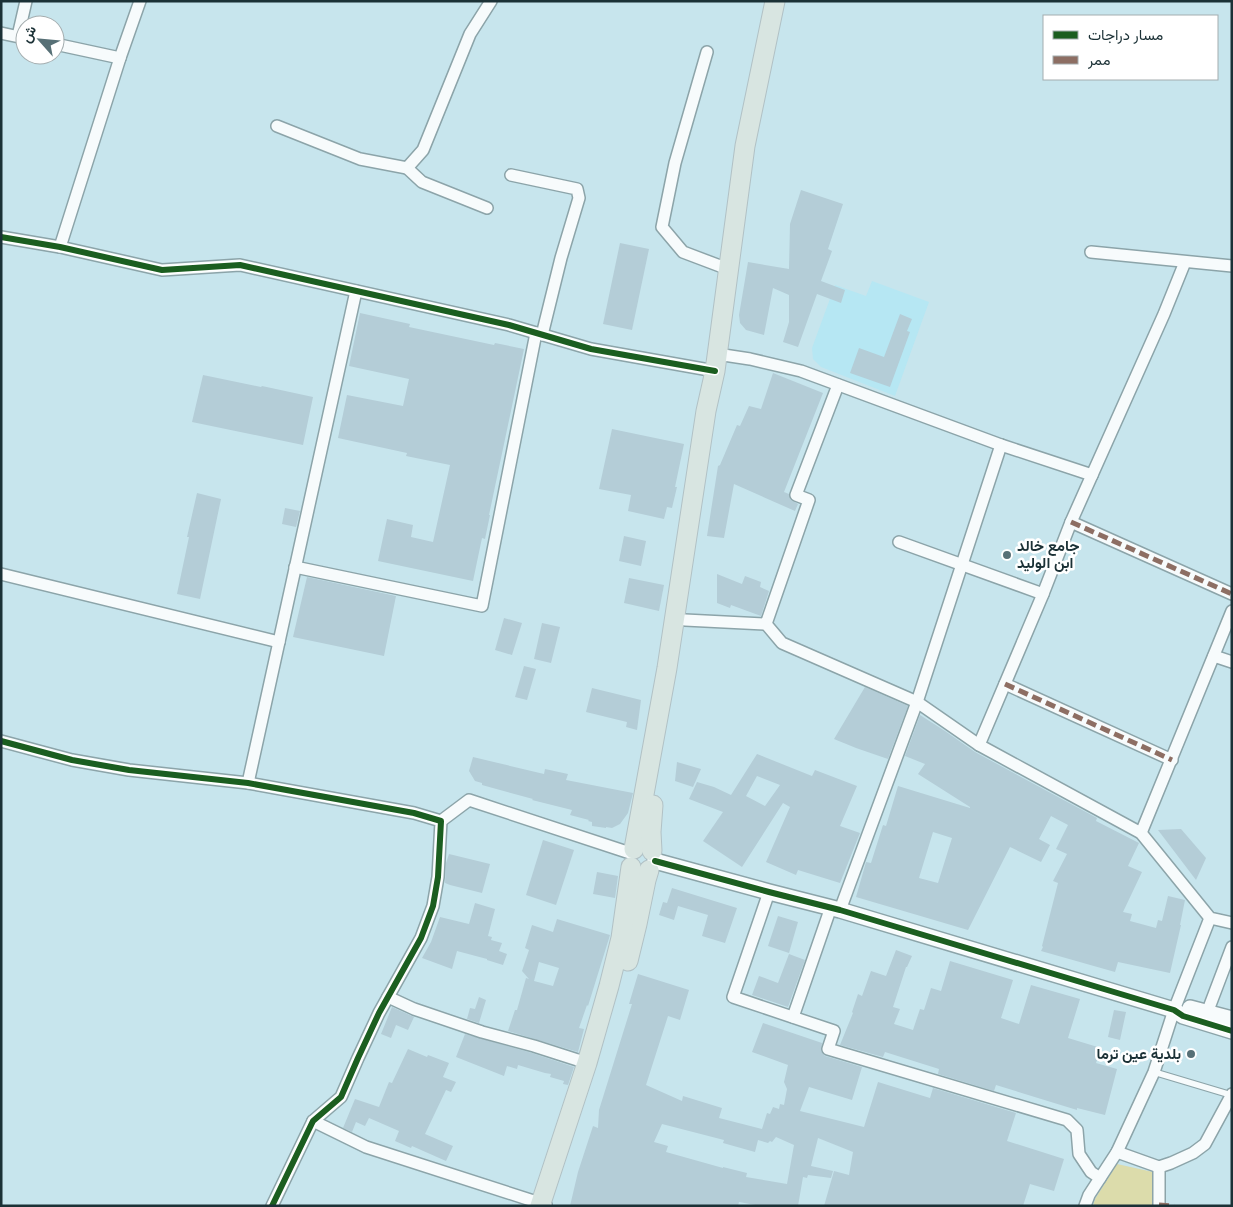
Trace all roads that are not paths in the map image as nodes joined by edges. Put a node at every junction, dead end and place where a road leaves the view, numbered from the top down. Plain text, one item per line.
1 (26, 1) edge
2 (140, 1) edge
3 (491, 1) edge
4 (775, 1) edge
5 (24, 15) edge
6 (1, 33) edge
7 (15, 36) edge
8 (65, 46) edge
9 (707, 52) dead end
10 (120, 58) junction
11 (277, 126) dead end
12 (407, 168) junction
13 (511, 176) dead end
14 (487, 208) dead end
15 (1, 237) edge
16 (60, 247) junction
17 (1092, 252) dead end
18 (1185, 262) junction
19 (1232, 266) edge
20 (728, 269) junction
21 (356, 291) junction
22 (539, 334) junction
23 (716, 362) junction
24 (838, 385) junction
25 (1001, 445) junction
26 (1092, 475) junction
27 (1071, 522) junction
28 (899, 542) dead end
29 (962, 564) junction
30 (295, 567) junction
31 (1, 574) edge
32 (1043, 594) junction
33 (1232, 594) edge
34 (1232, 611) edge
35 (685, 620) junction
36 (766, 624) junction
37 (279, 642) junction
38 (1214, 656) junction
39 (1232, 662) edge
40 (1005, 684) junction
41 (917, 702) junction
42 (1, 741) edge
43 (980, 745) junction
44 (1172, 760) junction
45 (248, 783) junction
46 (441, 821) junction
47 (1141, 833) junction
48 (642, 858) junction
49 (769, 892) junction
50 (836, 908) junction
51 (1210, 918) junction
52 (1232, 923) edge
53 (627, 940) junction
54 (1232, 947) edge
55 (388, 997) junction
56 (1174, 1010) junction
57 (1208, 1013) junction
58 (793, 1018) junction
59 (1232, 1019) edge
60 (1232, 1031) edge
61 (587, 1063) junction
62 (1154, 1072) junction
63 (1231, 1095) edge
64 (313, 1121) junction
65 (1117, 1152) junction
66 (1160, 1167) junction
67 (1100, 1178) junction
68 (545, 1205) edge
69 (272, 1206) edge
70 (1085, 1206) edge
71 (1159, 1206) edge

1 - 5 street
2 - 10 street
3 - 12 street
4 - 20 main road
6 - 7 street
8 - 10 street
9 - 20 street
10 - 16 street
11 - 12 street
12 - 14 street
13 - 22 street
15 - 16 street
16 - 21 street
17 - 18 street
18 - 19 street
18 - 26 street
20 - 23 main road
21 - 22 street
21 - 30 street
22 - 23 street
22 - 30 street
23 - 24 street
23 - 35 main road
23 - 48 main road
24 - 25 street
24 - 36 street
25 - 26 street
25 - 29 street
26 - 27 street
27 - 32 street
27 - 33 street
28 - 29 street
29 - 32 street
29 - 41 street
30 - 37 street
31 - 37 street
32 - 40 street
34 - 38 street
35 - 36 street
35 - 48 main road
36 - 41 street
37 - 45 street
38 - 39 street
38 - 44 street
40 - 43 street
40 - 44 street
41 - 43 street
41 - 50 street
42 - 45 street
43 - 47 street
44 - 47 street
45 - 46 street
46 - 48 street
46 - 55 street
47 - 51 street
48 - 49 street
48 - 53 main road
49 - 50 street
49 - 58 street
50 - 56 street
50 - 58 street
51 - 52 street
51 - 56 street
53 - 61 main road
53 - 68 main road
54 - 57 street
55 - 61 street
55 - 64 street
56 - 57 street
56 - 60 street
56 - 62 street
57 - 59 street
58 - 67 street
61 - 68 main road
62 - 63 lane
62 - 65 street
63 - 66 street
64 - 68 street
64 - 69 street
65 - 66 street
65 - 67 street
66 - 71 street
67 - 70 street

